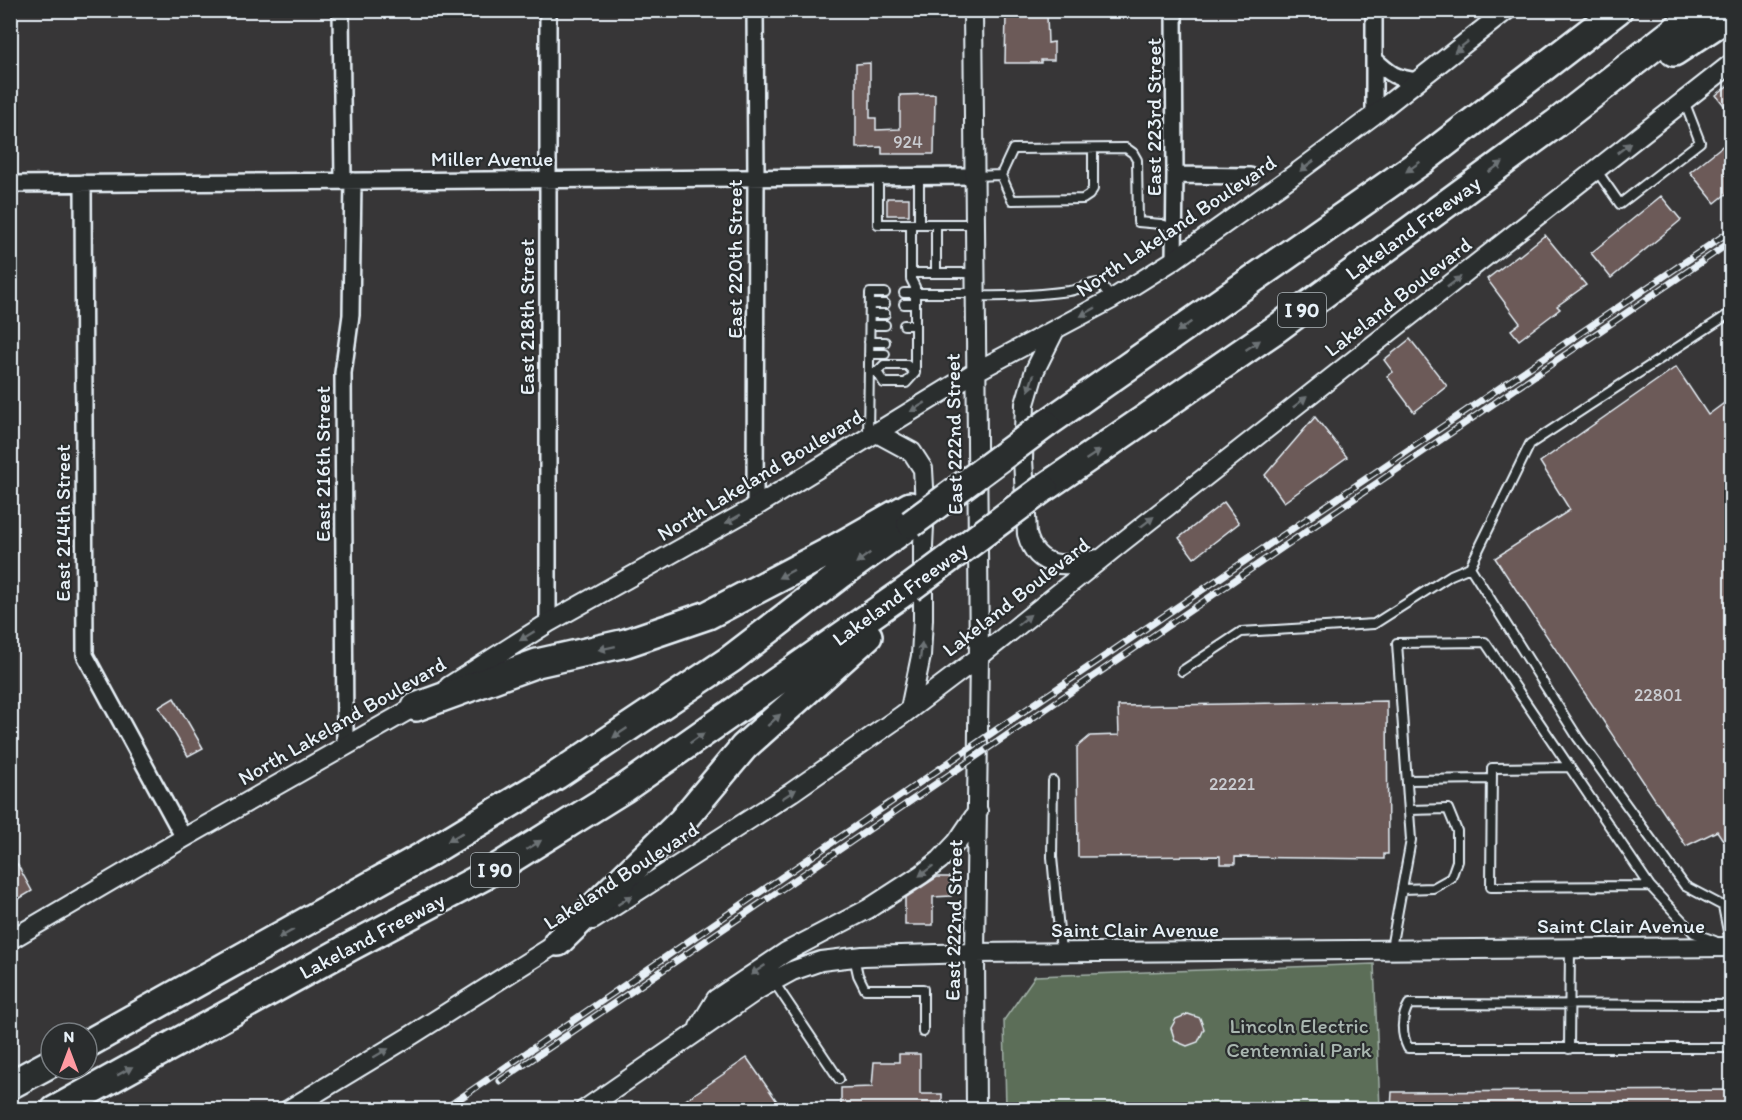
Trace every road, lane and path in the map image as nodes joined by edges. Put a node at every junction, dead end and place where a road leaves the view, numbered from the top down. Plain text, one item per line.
1 (341, 10) edge
2 (548, 10) edge
3 (755, 10) edge
4 (973, 10) edge
5 (1174, 10) edge
6 (1374, 10) edge
7 (1507, 10) edge
8 (1601, 10) edge
9 (1618, 10) edge
10 (1701, 10) edge
11 (1731, 14) edge
12 (1374, 59) junction
13 (1731, 63) edge
14 (1542, 67) junction
15 (1418, 81) junction
16 (1684, 101) junction
17 (1374, 115) junction
18 (1555, 124) junction
19 (1093, 149) junction
20 (1596, 170) junction
21 (1001, 175) junction
22 (1176, 175) junction
23 (878, 176) junction
24 (920, 176) junction
25 (973, 176) junction
26 (1250, 176) dead end
27 (756, 177) junction
28 (548, 180) junction
29 (348, 181) junction
30 (83, 183) junction
31 (10, 184) edge
32 (915, 224) junction
33 (936, 224) junction
34 (974, 224) junction
35 (1174, 228) junction
36 (1174, 260) junction
37 (911, 273) junction
38 (936, 273) junction
39 (974, 273) junction
40 (885, 293) dead end
41 (904, 293) dead end
42 (915, 293) junction
43 (974, 294) junction
44 (1112, 299) junction
45 (870, 304) junction
46 (885, 304) dead end
47 (904, 304) dead end
48 (915, 304) junction
49 (1731, 312) edge
50 (870, 315) junction
51 (885, 315) dead end
52 (904, 315) dead end
53 (915, 315) junction
54 (915, 324) junction
55 (870, 325) junction
56 (885, 325) dead end
57 (904, 325) dead end
58 (1055, 330) junction
59 (869, 342) junction
60 (885, 342) dead end
61 (904, 342) dead end
62 (915, 342) junction
63 (904, 353) dead end
64 (915, 353) junction
65 (869, 354) junction
66 (885, 354) dead end
67 (873, 372) junction
68 (975, 372) junction
69 (915, 373) junction
70 (872, 434) junction
71 (756, 507) junction
72 (911, 514) junction
73 (1101, 559) junction
74 (1470, 567) junction
75 (910, 588) junction
76 (548, 623) junction
77 (979, 657) junction
78 (1182, 671) dead end
79 (416, 707) junction
80 (910, 709) junction
81 (345, 747) junction
82 (1570, 767) junction
83 (1492, 779) junction
84 (1407, 780) junction
85 (1053, 781) dead end
86 (1409, 810) junction
87 (978, 812) junction
88 (184, 838) junction
89 (1650, 886) junction
90 (1402, 889) junction
91 (10, 940) edge
92 (558, 942) junction
93 (1731, 947) edge
94 (1569, 948) junction
95 (1390, 950) junction
96 (975, 953) junction
97 (1061, 953) junction
98 (854, 957) junction
99 (773, 981) junction
100 (1569, 1004) junction
101 (1731, 1005) edge
102 (697, 1031) junction
103 (923, 1032) dead end
104 (99, 1037) edge
105 (1731, 1048) edge
106 (1569, 1049) junction
107 (39, 1069) edge
108 (839, 1079) dead end
109 (10, 1085) edge
110 (55, 1110) edge
111 (288, 1110) edge
112 (584, 1110) edge
113 (976, 1110) edge

1 - 29 street, East 216th Street
2 - 28 street, East 218th Street
3 - 27 street, East 220th Street
4 - 25 street, East 222nd Street
5 - 22 street, East 223rd Street
6 - 12 street
7 -> 15 street, North Lakeland Boulevard
8 - 14 highway
9 - 14 highway, I 90
10 - 18 highway, Lakeland Freeway / I 90
11 - 18 highway
12 - 15 street
12 - 17 street
13 - 16 street, Lakeland Boulevard
14 -> 72 highway, I 90, bridge
15 - 17 street, North Lakeland Boulevard
20 -> 16 street, Lakeland Boulevard
16 - 20 lane
17 -> 36 street, North Lakeland Boulevard
75 -> 18 highway, Lakeland Freeway / I 90, bridge
19 - 21 lane
19 - 21 lane
19 - 35 lane
73 -> 20 street, Lakeland Boulevard
21 - 25 lane
22 - 26 street
22 - 35 street, East 223rd Street
23 - 24 street, Miller Avenue
23 - 27 street, Miller Avenue
23 - 32 lane
24 - 25 street, Miller Avenue
24 - 32 lane
25 - 34 street, East 222nd Street
27 - 28 street, Miller Avenue
27 - 71 street, East 220th Street
28 - 29 street, Miller Avenue
28 - 76 street, East 218th Street
29 - 30 street, Miller Avenue
29 - 81 street, East 216th Street
30 - 31 street, Miller Avenue
30 - 88 street, East 214th Street
32 - 33 lane
32 - 37 lane
33 - 34 lane
33 - 38 lane
34 - 39 street, East 222nd Street
35 - 36 street, East 223rd Street
36 - 44 street, North Lakeland Boulevard
37 - 38 lane
37 - 42 lane
38 - 39 lane
39 - 43 street, East 222nd Street
40 - 45 lane
41 - 42 lane
42 - 43 lane
42 - 48 lane
43 - 44 lane
43 - 68 street, East 222nd Street
44 -> 58 street, North Lakeland Boulevard
45 - 46 lane
45 - 50 lane
47 - 48 lane
48 - 53 lane
49 - 74 lane
50 - 51 lane
50 - 55 lane
52 - 53 lane
53 - 54 lane
54 - 57 lane
54 - 62 lane
55 - 56 lane
55 - 59 lane
58 - 68 street, North Lakeland Boulevard
58 -> 73 street
59 - 60 lane
59 - 65 lane
61 - 62 lane
62 - 64 lane
63 - 64 lane
64 - 69 lane
65 - 66 lane
65 - 67 lane
67 - 69 lane
67 - 69 lane
67 - 70 lane
68 -> 70 street, North Lakeland Boulevard
68 - 77 street, East 222nd Street
70 - 71 street, North Lakeland Boulevard
80 -> 70 street
71 -> 76 street, North Lakeland Boulevard
72 -> 79 highway
72 -> 104 highway, Lakeland Freeway / I 90
77 -> 73 street, Lakeland Boulevard
74 - 78 lane
74 - 93 lane
92 -> 75 highway
110 -> 75 highway, Lakeland Freeway / I 90
76 -> 79 street, North Lakeland Boulevard
77 - 80 street, Lakeland Boulevard
77 - 87 street, East 222nd Street
79 - 81 street, North Lakeland Boulevard
92 -> 80 street, Lakeland Boulevard
81 - 88 street, North Lakeland Boulevard
82 - 83 lane
82 - 84 lane
82 - 89 lane
83 - 84 lane
83 - 89 lane
84 - 86 lane
85 - 97 lane
86 - 90 lane
86 - 90 lane
87 - 96 street, East 222nd Street
87 -> 102 street
88 - 91 street, North Lakeland Boulevard
89 - 93 lane
90 - 95 lane
111 -> 92 street, Lakeland Boulevard
93 - 94 street, Saint Clair Avenue
94 - 95 street, Saint Clair Avenue
94 - 100 lane
95 - 97 street, Saint Clair Avenue
96 - 97 street, Saint Clair Avenue
96 - 98 street, Saint Clair Avenue
96 - 113 street, East 222nd Street
98 - 99 street, Saint Clair Avenue
98 - 103 lane
99 - 102 street, Saint Clair Avenue
99 - 108 lane
100 - 101 lane
100 - 106 lane
100 - 106 lane
102 - 112 street, Saint Clair Avenue
105 - 106 lane
107 - 109 highway

